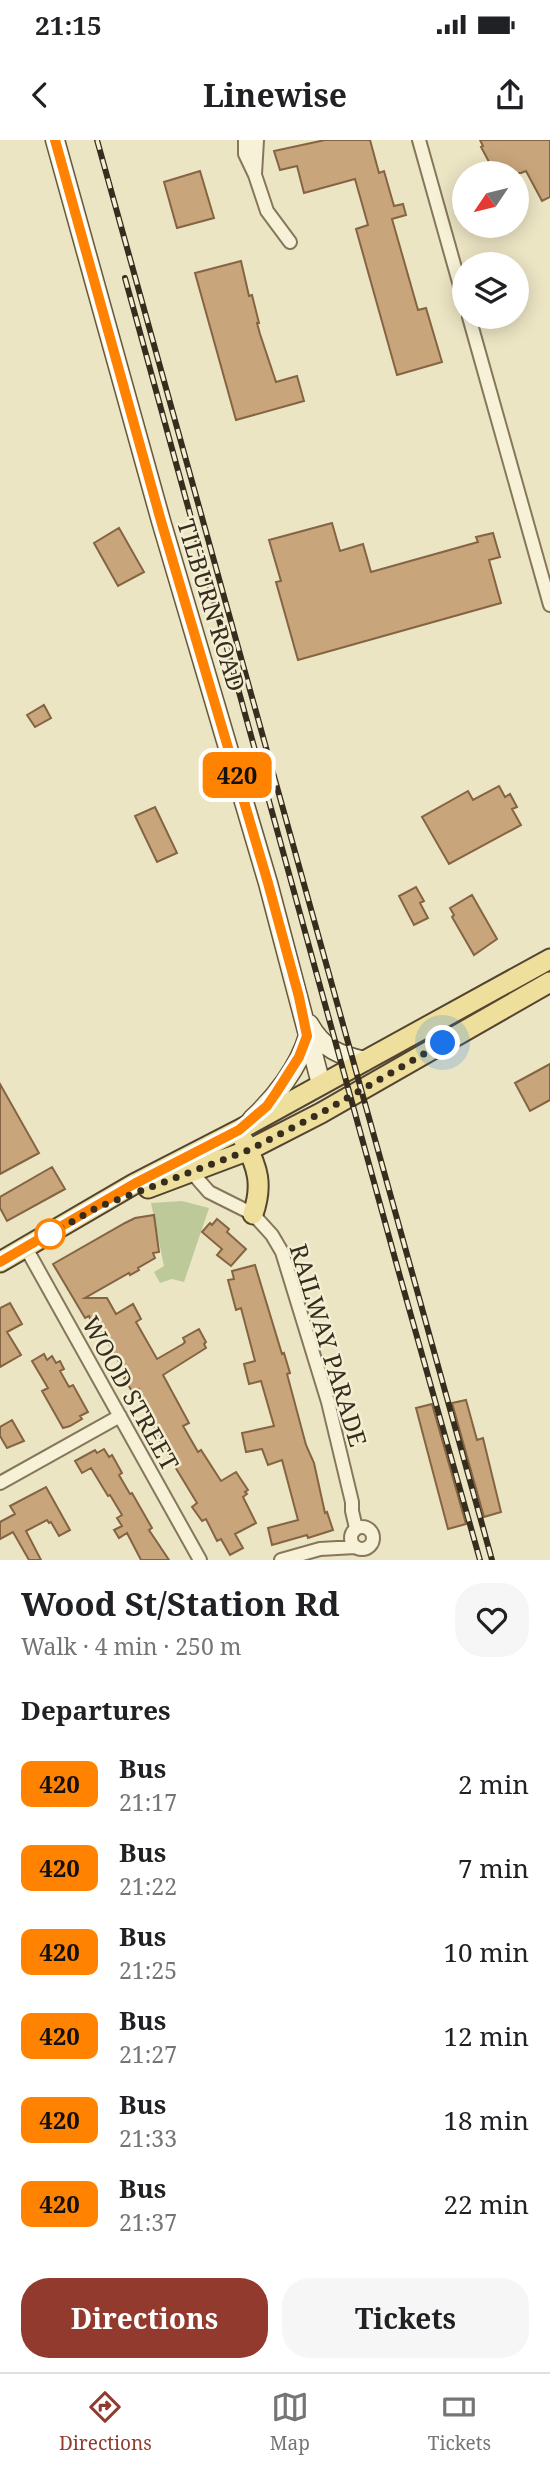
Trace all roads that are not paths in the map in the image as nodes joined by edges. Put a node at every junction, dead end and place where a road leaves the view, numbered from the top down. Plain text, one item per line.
1 (55, 140) edge
2 (245, 140) edge
3 (257, 140) edge
4 (419, 140) edge
5 (255, 175) junction
6 (290, 242) dead end
7 (452, 257) edge
8 (472, 329) edge
9 (550, 605) edge
10 (550, 958) edge
11 (528, 971) junction
12 (544, 985) edge
13 (302, 1012) junction
14 (307, 1036) junction
15 (365, 1061) junction
16 (321, 1084) junction
17 (356, 1091) junction
18 (321, 1113) junction
19 (239, 1130) junction
20 (249, 1150) junction
21 (187, 1166) junction
22 (253, 1214) junction
23 (26, 1248) junction
24 (0, 1262) edge
25 (120, 1416) junction
26 (0, 1483) edge
27 (357, 1531) junction
28 (370, 1545) junction
29 (356, 1547) junction
30 (320, 1549) junction
31 (200, 1560) edge
32 (281, 1560) edge
33 (364, 1560) edge
34 (370, 1560) edge

1 - 13 street, TILBURN ROAD
2 - 5 street
3 - 5 street
4 - 7 street
5 - 6 street
8 - 9 street
10 - 11 main road
11 - 12 main road
11 - 15 main road
12 - 17 main road
13 - 14 street, TILBURN ROAD
13 - 15 street
14 - 16 street, TILBURN ROAD
14 - 19 street
15 - 16 main road
16 - 17 main road
16 - 18 main road
16 - 19 main road
17 - 18 main road
18 - 20 main road
19 - 20 main road
19 - 21 main road
20 - 21 main road
20 - 22 main road
21 - 22 street, RAILWAY PARADE
21 - 23 main road
22 - 27 street, RAILWAY PARADE
23 - 24 main road
23 - 25 street, WOOD STREET
25 - 26 street
25 - 31 street, WOOD STREET
27 - 28 street
27 - 29 street
27 - 30 street
28 - 29 street
28 - 34 street
29 - 30 street
29 - 33 street
30 - 32 street

